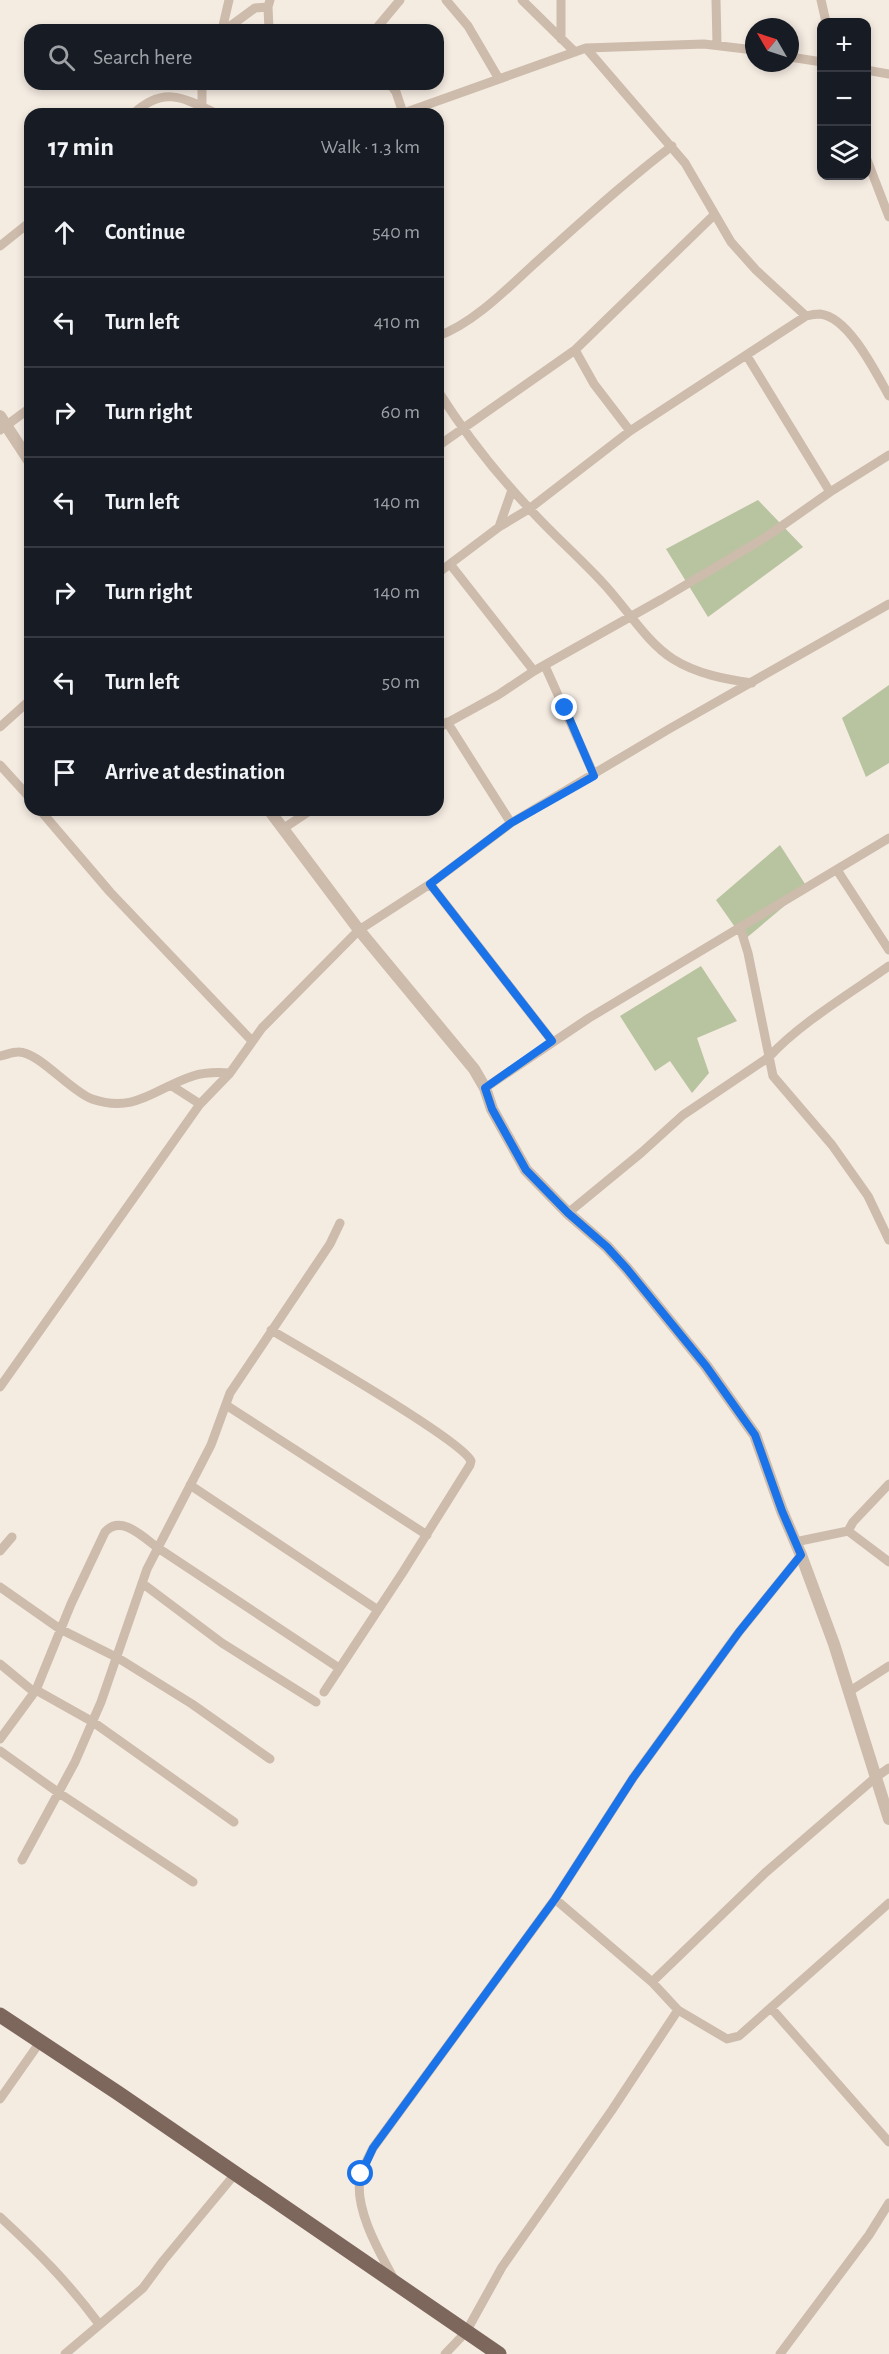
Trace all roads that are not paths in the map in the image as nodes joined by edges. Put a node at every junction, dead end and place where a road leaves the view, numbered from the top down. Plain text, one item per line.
1 (229, 0) edge
2 (400, 0) edge
3 (446, 0) edge
4 (522, 0) edge
5 (561, 0) edge
6 (716, 0) edge
7 (822, 0) edge
8 (269, 3) edge
9 (825, 18) edge
10 (224, 24) edge
11 (232, 24) edge
12 (269, 24) edge
13 (380, 24) edge
14 (561, 39) junction
15 (717, 44) junction
16 (586, 48) junction
17 (745, 49) edge
18 (575, 52) junction
19 (799, 58) edge
20 (817, 61) edge
21 (871, 71) edge
22 (889, 74) edge
23 (499, 79) junction
24 (202, 90) edge
25 (394, 90) edge
26 (202, 107) joint
27 (141, 108) edge
28 (400, 108) edge
29 (419, 108) edge
30 (672, 146) junction
31 (871, 168) edge
32 (714, 215) junction
33 (889, 217) edge
34 (24, 227) edge
35 (0, 246) edge
36 (806, 316) junction
37 (444, 334) edge
38 (575, 350) junction
39 (747, 356) junction
40 (889, 396) edge
41 (444, 400) edge
42 (24, 411) edge
43 (2, 424) edge
44 (463, 428) junction
45 (630, 431) junction
46 (444, 442) edge
47 (24, 454) edge
48 (889, 455) edge
49 (512, 490) junction
50 (830, 492) junction
51 (529, 509) junction
52 (499, 527) junction
53 (450, 564) junction
54 (444, 568) edge
55 (889, 604) edge
56 (632, 615) junction
57 (545, 666) junction
58 (534, 671) junction
59 (752, 683) junction
60 (24, 705) edge
61 (447, 722) junction
62 (444, 724) edge
63 (0, 727) edge
64 (0, 765) edge
65 (594, 776) junction
66 (24, 791) edge
67 (45, 816) edge
68 (274, 816) edge
69 (302, 816) edge
70 (511, 823) junction
71 (284, 828) junction
72 (889, 838) edge
73 (837, 870) junction
74 (430, 884) junction
75 (740, 927) junction
76 (359, 930) junction
77 (889, 950) edge
78 (889, 966) edge
79 (252, 1041) junction
80 (552, 1041) junction
81 (0, 1056) edge
82 (769, 1057) junction
83 (230, 1073) junction
84 (172, 1086) junction
85 (485, 1088) junction
86 (200, 1104) junction
87 (568, 1213) junction
88 (340, 1223) dead end
89 (888, 1236) edge
90 (271, 1330) junction
91 (0, 1387) edge
92 (226, 1405) junction
93 (889, 1484) edge
94 (190, 1485) junction
95 (848, 1531) junction
96 (426, 1535) junction
97 (12, 1537) dead end
98 (795, 1542) junction
99 (158, 1548) junction
100 (0, 1551) edge
101 (801, 1555) junction
102 (889, 1562) edge
103 (142, 1583) junction
104 (0, 1587) edge
105 (378, 1610) junction
106 (60, 1629) junction
107 (118, 1658) junction
108 (0, 1664) edge
109 (889, 1666) edge
110 (339, 1668) junction
111 (35, 1691) junction
112 (850, 1691) junction
113 (324, 1692) dead end
114 (316, 1702) dead end
115 (93, 1722) junction
116 (0, 1738) edge
117 (0, 1751) edge
118 (270, 1759) dead end
119 (889, 1768) edge
120 (876, 1777) junction
121 (59, 1793) junction
122 (889, 1819) edge
123 (234, 1822) dead end
124 (22, 1860) dead end
125 (193, 1882) dead end
126 (555, 1899) junction
127 (889, 1903) edge
128 (652, 1982) junction
129 (771, 2007) junction
130 (678, 2010) junction
131 (0, 2015) edge
132 (40, 2042) junction
133 (0, 2099) edge
134 (889, 2142) edge
135 (235, 2174) junction
136 (889, 2203) edge
137 (0, 2217) edge
138 (395, 2281) junction
139 (99, 2324) junction
140 (466, 2332) junction
141 (65, 2354) edge
142 (445, 2354) edge
143 (499, 2354) edge
144 (780, 2354) edge

1 - 10 street
2 - 13 street
3 - 23 street
4 - 14 street
5 - 14 street
6 - 15 street
7 - 9 street
8 - 11 street
8 - 12 street
14 - 18 street
15 - 16 street
15 - 17 street
16 - 18 street
16 - 30 street
18 - 23 street
19 - 20 street
21 - 22 street
23 - 29 street
24 - 26 street
25 - 28 street
26 - 27 street
30 - 32 street
30 - 37 street
31 - 33 street
32 - 36 street
32 - 38 street
34 - 35 street
36 - 39 street
36 - 40 street
38 - 44 street
38 - 45 street
39 - 45 street
39 - 50 street
41 - 44 street
42 - 43 street
43 - 47 street
44 - 46 street
44 - 49 street
45 - 51 street
48 - 50 street
49 - 51 street
49 - 52 street
50 - 56 street
51 - 52 street
51 - 56 street
52 - 53 street
53 - 54 street
53 - 58 street
55 - 59 street
56 - 57 street
56 - 59 street
57 - 58 street
57 - 65 street
58 - 61 street
59 - 65 street
60 - 63 street
61 - 62 street
61 - 70 street
64 - 66 street
65 - 70 street
67 - 79 street
68 - 71 street
69 - 71 street
70 - 74 street
71 - 76 street
72 - 73 street
73 - 75 street
73 - 77 street
74 - 76 street
74 - 80 street
75 - 80 street
75 - 82 street
76 - 79 street
76 - 85 street
78 - 82 street
79 - 83 street
80 - 85 street
81 - 84 street
82 - 87 street
82 - 89 street
83 - 84 street
83 - 86 street
84 - 86 street
85 - 87 street
86 - 91 street
87 - 98 street
88 - 90 street
90 - 92 street
90 - 96 street
92 - 94 street
92 - 96 street
93 - 95 street
94 - 99 street
94 - 105 street
95 - 98 street
95 - 102 street
96 - 105 street
97 - 100 street
98 - 101 street
99 - 103 street
99 - 106 street
99 - 110 street
101 - 112 street
101 - 126 street
103 - 107 street
103 - 114 street
104 - 106 street
105 - 110 street
106 - 107 street
106 - 111 street
107 - 115 street
107 - 118 street
108 - 111 street
109 - 112 street
110 - 113 street
111 - 115 street
111 - 116 street
112 - 120 street
115 - 121 street
115 - 123 street
117 - 121 street
119 - 120 street
120 - 122 street
120 - 128 street
121 - 124 street
121 - 125 street
126 - 128 street
126 - 138 street
127 - 129 street
128 - 130 street
129 - 130 street
129 - 134 street
130 - 140 street
131 - 132 main road
132 - 133 street
132 - 135 main road
135 - 138 main road
135 - 139 street
136 - 144 street
137 - 139 street
138 - 140 main road
139 - 141 street
140 - 142 street
140 - 143 main road

